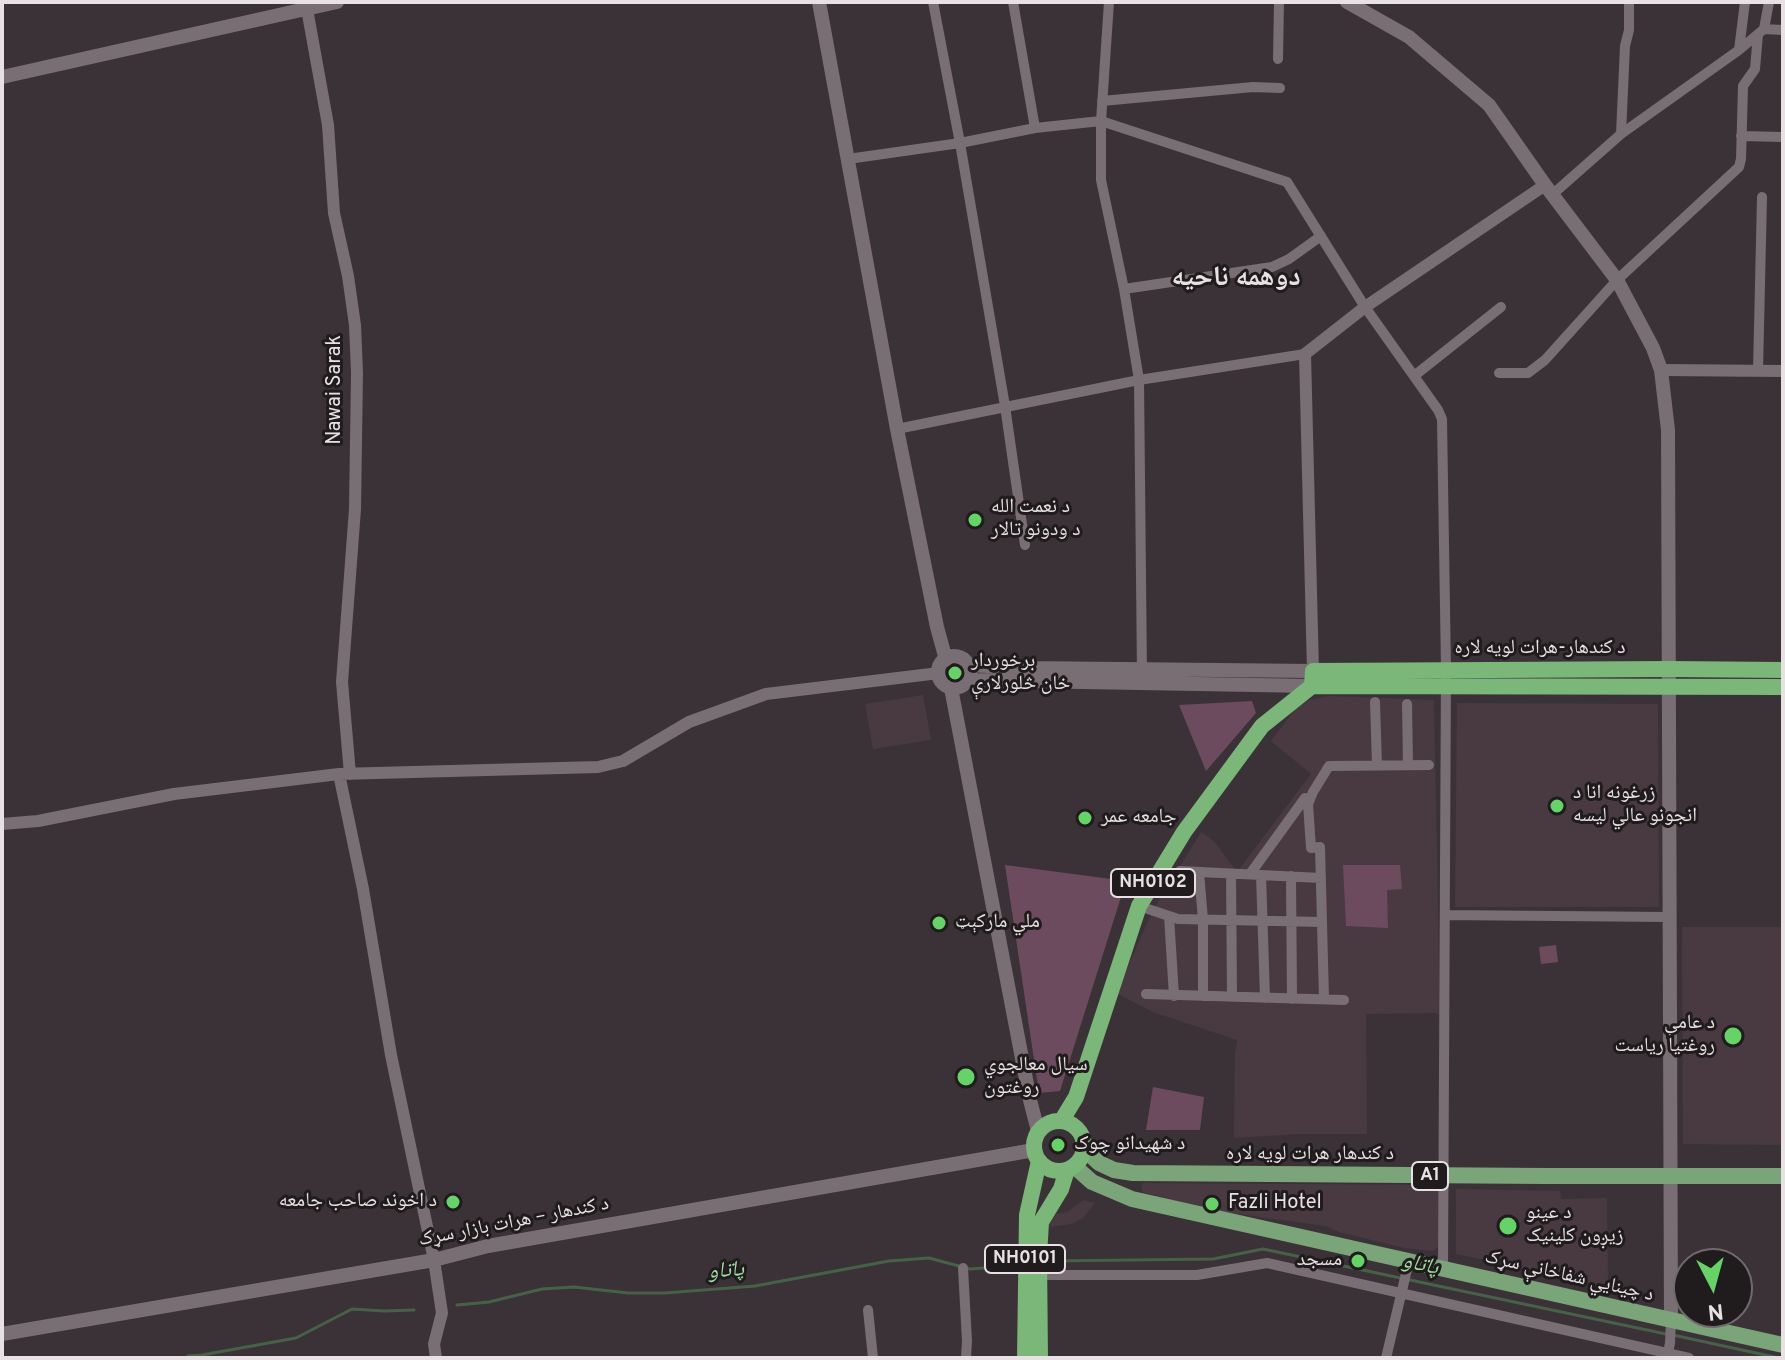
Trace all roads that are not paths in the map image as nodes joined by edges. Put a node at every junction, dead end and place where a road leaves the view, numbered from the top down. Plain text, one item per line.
1 (337, 2) edge
2 (819, 2) edge
3 (933, 2) edge
4 (1013, 2) edge
5 (1109, 2) edge
6 (1279, 2) edge
7 (1347, 2) edge
8 (1629, 2) edge
9 (1745, 2) edge
10 (1769, 2) edge
11 (307, 9) junction
12 (1783, 30) edge
13 (1761, 32) junction
14 (1739, 50) junction
15 (1278, 59) dead end
16 (2, 77) edge
17 (1280, 88) dead end
18 (1102, 101) junction
19 (1101, 121) junction
20 (1035, 128) junction
21 (1621, 134) junction
22 (1741, 136) junction
23 (1783, 137) edge
24 (960, 143) junction
25 (848, 159) junction
26 (1549, 190) junction
27 (1762, 197) dead end
28 (1321, 236) junction
29 (1617, 280) junction
30 (1124, 289) junction
31 (1365, 307) junction
32 (1501, 307) dead end
33 (1305, 354) junction
34 (1661, 370) junction
35 (1758, 371) junction
36 (1783, 371) edge
37 (1499, 373) dead end
38 (1414, 376) junction
39 (1139, 380) junction
40 (1005, 406) junction
41 (897, 429) junction
42 (1025, 545) dead end
43 (942, 666) junction
44 (1783, 670) edge
45 (968, 672) junction
46 (1142, 677) junction
47 (1668, 677) junction
48 (1312, 678) junction
49 (1446, 678) junction
50 (1783, 687) edge
51 (951, 688) junction
52 (1375, 702) dead end
53 (1407, 704) dead end
54 (1377, 765) junction
55 (1408, 765) junction
56 (1429, 765) dead end
57 (344, 774) junction
58 (1305, 798) dead end
59 (2, 824) edge
60 (1180, 871) dead end
61 (1199, 872) junction
62 (1231, 874) junction
63 (1256, 875) junction
64 (1291, 876) junction
65 (1321, 878) junction
66 (1139, 906) junction
67 (1445, 915) junction
68 (1169, 916) junction
69 (1668, 917) junction
70 (1203, 920) junction
71 (1232, 920) junction
72 (1263, 921) junction
73 (1292, 921) junction
74 (1322, 922) junction
75 (1146, 994) dead end
76 (1174, 996) junction
77 (1203, 996) junction
78 (1232, 997) junction
79 (1265, 998) junction
80 (1292, 999) junction
81 (1324, 999) junction
82 (1344, 1000) dead end
83 (1062, 1120) junction
84 (1038, 1131) junction
85 (1084, 1149) junction
86 (1036, 1156) junction
87 (1070, 1168) junction
88 (1443, 1176) junction
89 (1669, 1176) junction
90 (1783, 1176) edge
91 (434, 1260) junction
92 (1408, 1265) junction
93 (963, 1268) dead end
94 (1443, 1268) junction
95 (1040, 1275) junction
96 (1402, 1290) junction
97 (868, 1310) dead end
98 (2, 1334) edge
99 (1670, 1341) edge
100 (1783, 1345) edge
101 (436, 1358) edge
102 (873, 1358) edge
103 (966, 1358) edge
104 (1025, 1358) edge
105 (1040, 1358) edge
106 (1386, 1358) edge
107 (1689, 1358) edge

1 - 11 main road
2 - 25 main road
3 - 24 street
4 - 20 street
5 - 18 street
6 - 15 street
7 - 26 main road
8 - 21 street
9 - 14 street
10 - 13 street
11 - 16 main road
11 - 57 street, Nawai Sarak
12 - 13 street
13 - 14 street
13 - 22 street
14 - 21 street
17 - 18 street
18 - 19 street
19 - 20 street
19 - 28 street
19 - 30 street
20 - 24 street
21 - 26 street
22 - 23 street
22 - 29 street
24 - 25 street
24 - 40 street
25 - 41 main road
26 - 29 main road
26 - 31 street
27 - 35 street
28 - 30 street
28 - 31 street
29 - 34 main road
29 - 37 street
30 - 39 street
31 - 33 street
31 - 38 street
32 - 38 street
33 - 39 street
33 - 48 street
34 - 35 street
34 - 47 main road
35 - 36 street
38 - 49 street
39 - 40 street
39 - 46 street
40 - 41 street
40 - 42 street
41 - 43 main road
43 - 45 main road
43 - 51 main road
43 - 57 street
44 - 47 highway, د کندهار-هرات لويه لاره
45 - 46 main road
45 - 51 main road
46 - 48 main road
47 - 49 highway, د کندهار-هرات لويه لاره
47 - 50 highway, د کندهار-هرات لويه لاره
47 - 69 main road
48 - 49 highway, د کندهار-هرات لويه لاره
48 - 66 highway, NH0102
49 - 67 street
51 - 84 main road
52 - 54 street
53 - 55 street
54 - 55 street
54 - 65 street
55 - 56 street
57 - 59 street
57 - 91 street, Nawai Sarak
58 - 63 street
60 - 61 street
61 - 62 street
61 - 70 street
62 - 63 street
62 - 71 street
63 - 64 street
63 - 72 street
64 - 65 street
64 - 73 street
65 - 74 street
66 - 68 street
66 - 83 highway, NH0102
67 - 69 street
67 - 88 street
68 - 70 street
68 - 76 street
69 - 89 main road
70 - 71 street
70 - 77 street
71 - 72 street
71 - 78 street
72 - 73 street
72 - 79 street
73 - 74 street
73 - 80 street
74 - 81 street
75 - 76 street
76 - 77 street
77 - 78 street
78 - 79 street
79 - 80 street
80 - 81 street
81 - 82 street
83 - 84 highway
83 - 85 highway
84 - 86 highway
85 - 87 highway
85 - 88 main road, د کندهار هرات لویه لاره / A1
86 - 87 highway
86 - 91 main road, د کندهار – هرات بازار سړک
86 - 104 highway, NH0101
87 - 92 main road, د چينايي شفاخانې سړک
87 - 95 highway, NH0101
88 - 89 main road, د کندهار هرات لویه لاره / A1
88 - 94 street
89 - 90 main road, د کندهار هرات لویه لاره / A1
89 - 99 main road
91 - 98 main road, د کندهار – هرات بازار سړک
91 - 101 street, Nawai Sarak
92 - 94 main road, د چينايي شفاخانې سړک
92 - 96 street
93 - 103 street
94 - 99 main road, د چينايي شفاخانې سړک
95 - 96 street
95 - 105 highway, NH0101
96 - 99 street
96 - 106 street
97 - 102 street
99 - 100 main road, د چينايي شفاخانې سړک
99 - 107 street

